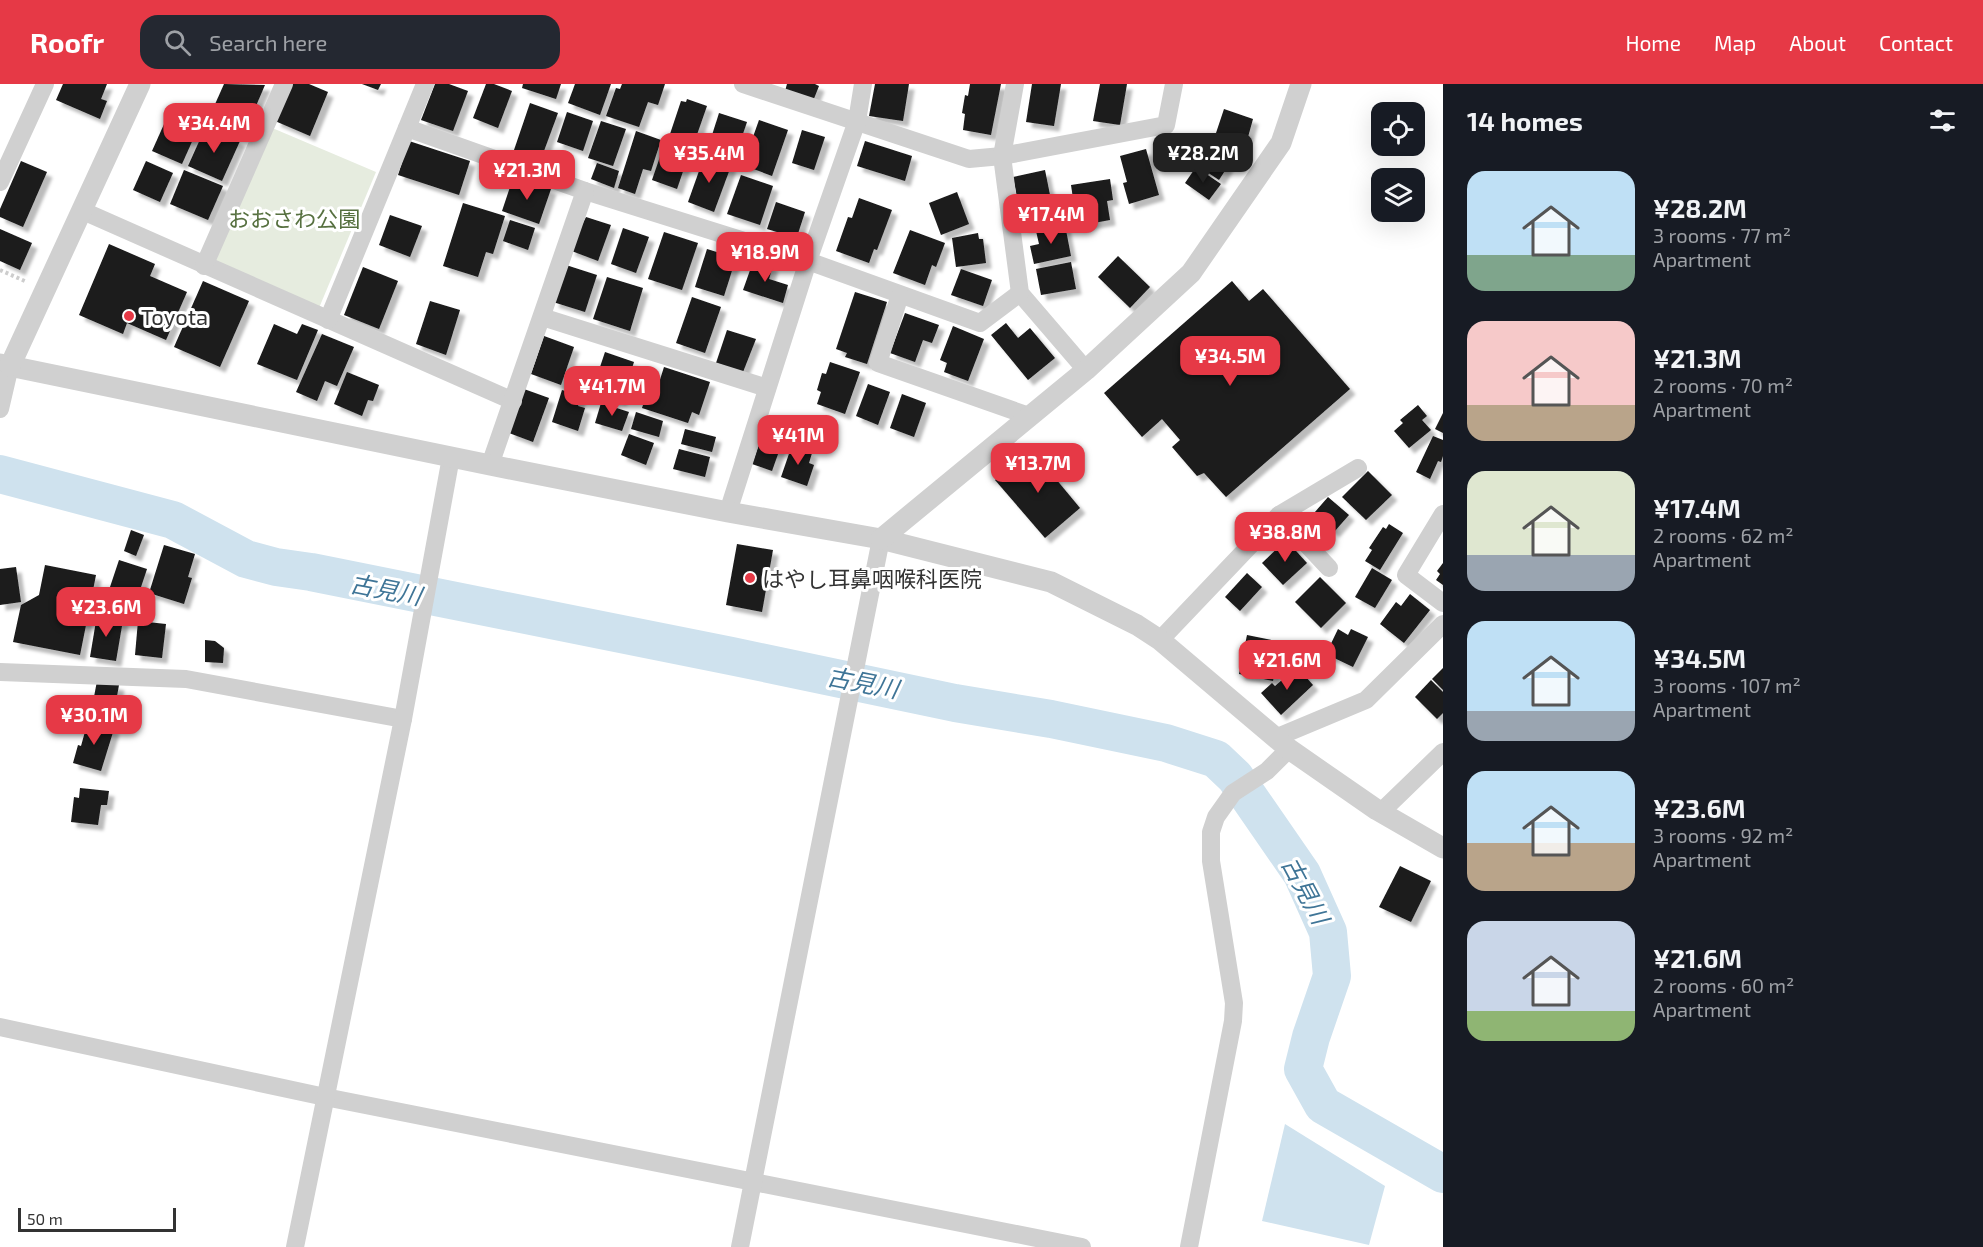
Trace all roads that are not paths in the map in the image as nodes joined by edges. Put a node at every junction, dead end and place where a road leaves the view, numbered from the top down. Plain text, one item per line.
1 (45, 84) edge
2 (284, 84) edge
3 (425, 84) edge
4 (743, 84) edge
5 (863, 84) edge
6 (1015, 84) edge
7 (1174, 84) edge
8 (1300, 84) edge
9 (137, 85) edge
10 (857, 121) junction
11 (407, 128) junction
12 (1002, 156) junction
13 (0, 182) edge
14 (585, 191) junction
15 (82, 211) junction
16 (808, 261) junction
17 (204, 266) junction
18 (1020, 293) junction
19 (900, 295) junction
20 (542, 317) junction
21 (328, 320) junction
22 (5, 365) edge
23 (1086, 370) junction
24 (766, 388) junction
25 (513, 401) junction
26 (0, 409) edge
27 (1029, 416) junction
28 (451, 457) junction
29 (490, 465) junction
30 (1358, 468) dead end
31 (729, 512) junction
32 (1279, 514) junction
33 (1443, 514) edge
34 (881, 539) junction
35 (1329, 568) dead end
36 (1443, 603) edge
37 (1443, 624) edge
38 (1160, 640) junction
39 (0, 672) edge
40 (403, 719) junction
41 (1282, 743) junction
42 (1443, 752) edge
43 (1381, 812) junction
44 (1443, 848) edge
45 (0, 1026) edge
46 (325, 1097) junction
47 (753, 1183) junction
48 (295, 1247) edge
49 (740, 1247) edge
50 (1082, 1247) edge
51 (1188, 1247) edge

1 - 13 street
2 - 17 street
3 - 11 street
4 - 10 street
5 - 10 street
6 - 12 street
7 - 12 street
8 - 23 street
9 - 15 street
10 - 12 street
10 - 16 street
11 - 14 street
11 - 21 street
12 - 18 street
14 - 16 street
14 - 20 street
15 - 17 street
15 - 22 street
16 - 19 street
16 - 24 street
17 - 21 street
18 - 19 street
18 - 23 street
19 - 27 street
20 - 24 street
20 - 25 street
21 - 25 street
22 - 26 street
22 - 28 street
23 - 27 street
24 - 31 street
25 - 29 street
27 - 34 street
28 - 29 street
28 - 40 street
29 - 31 street
30 - 32 street
31 - 34 street
32 - 35 street
32 - 38 street
33 - 36 street
34 - 38 street
34 - 47 street
37 - 41 street
38 - 41 street
39 - 40 street
40 - 46 street
41 - 43 street
41 - 51 street
42 - 43 street
43 - 44 street
45 - 46 street
46 - 47 street
46 - 48 street
47 - 49 street
47 - 50 street

